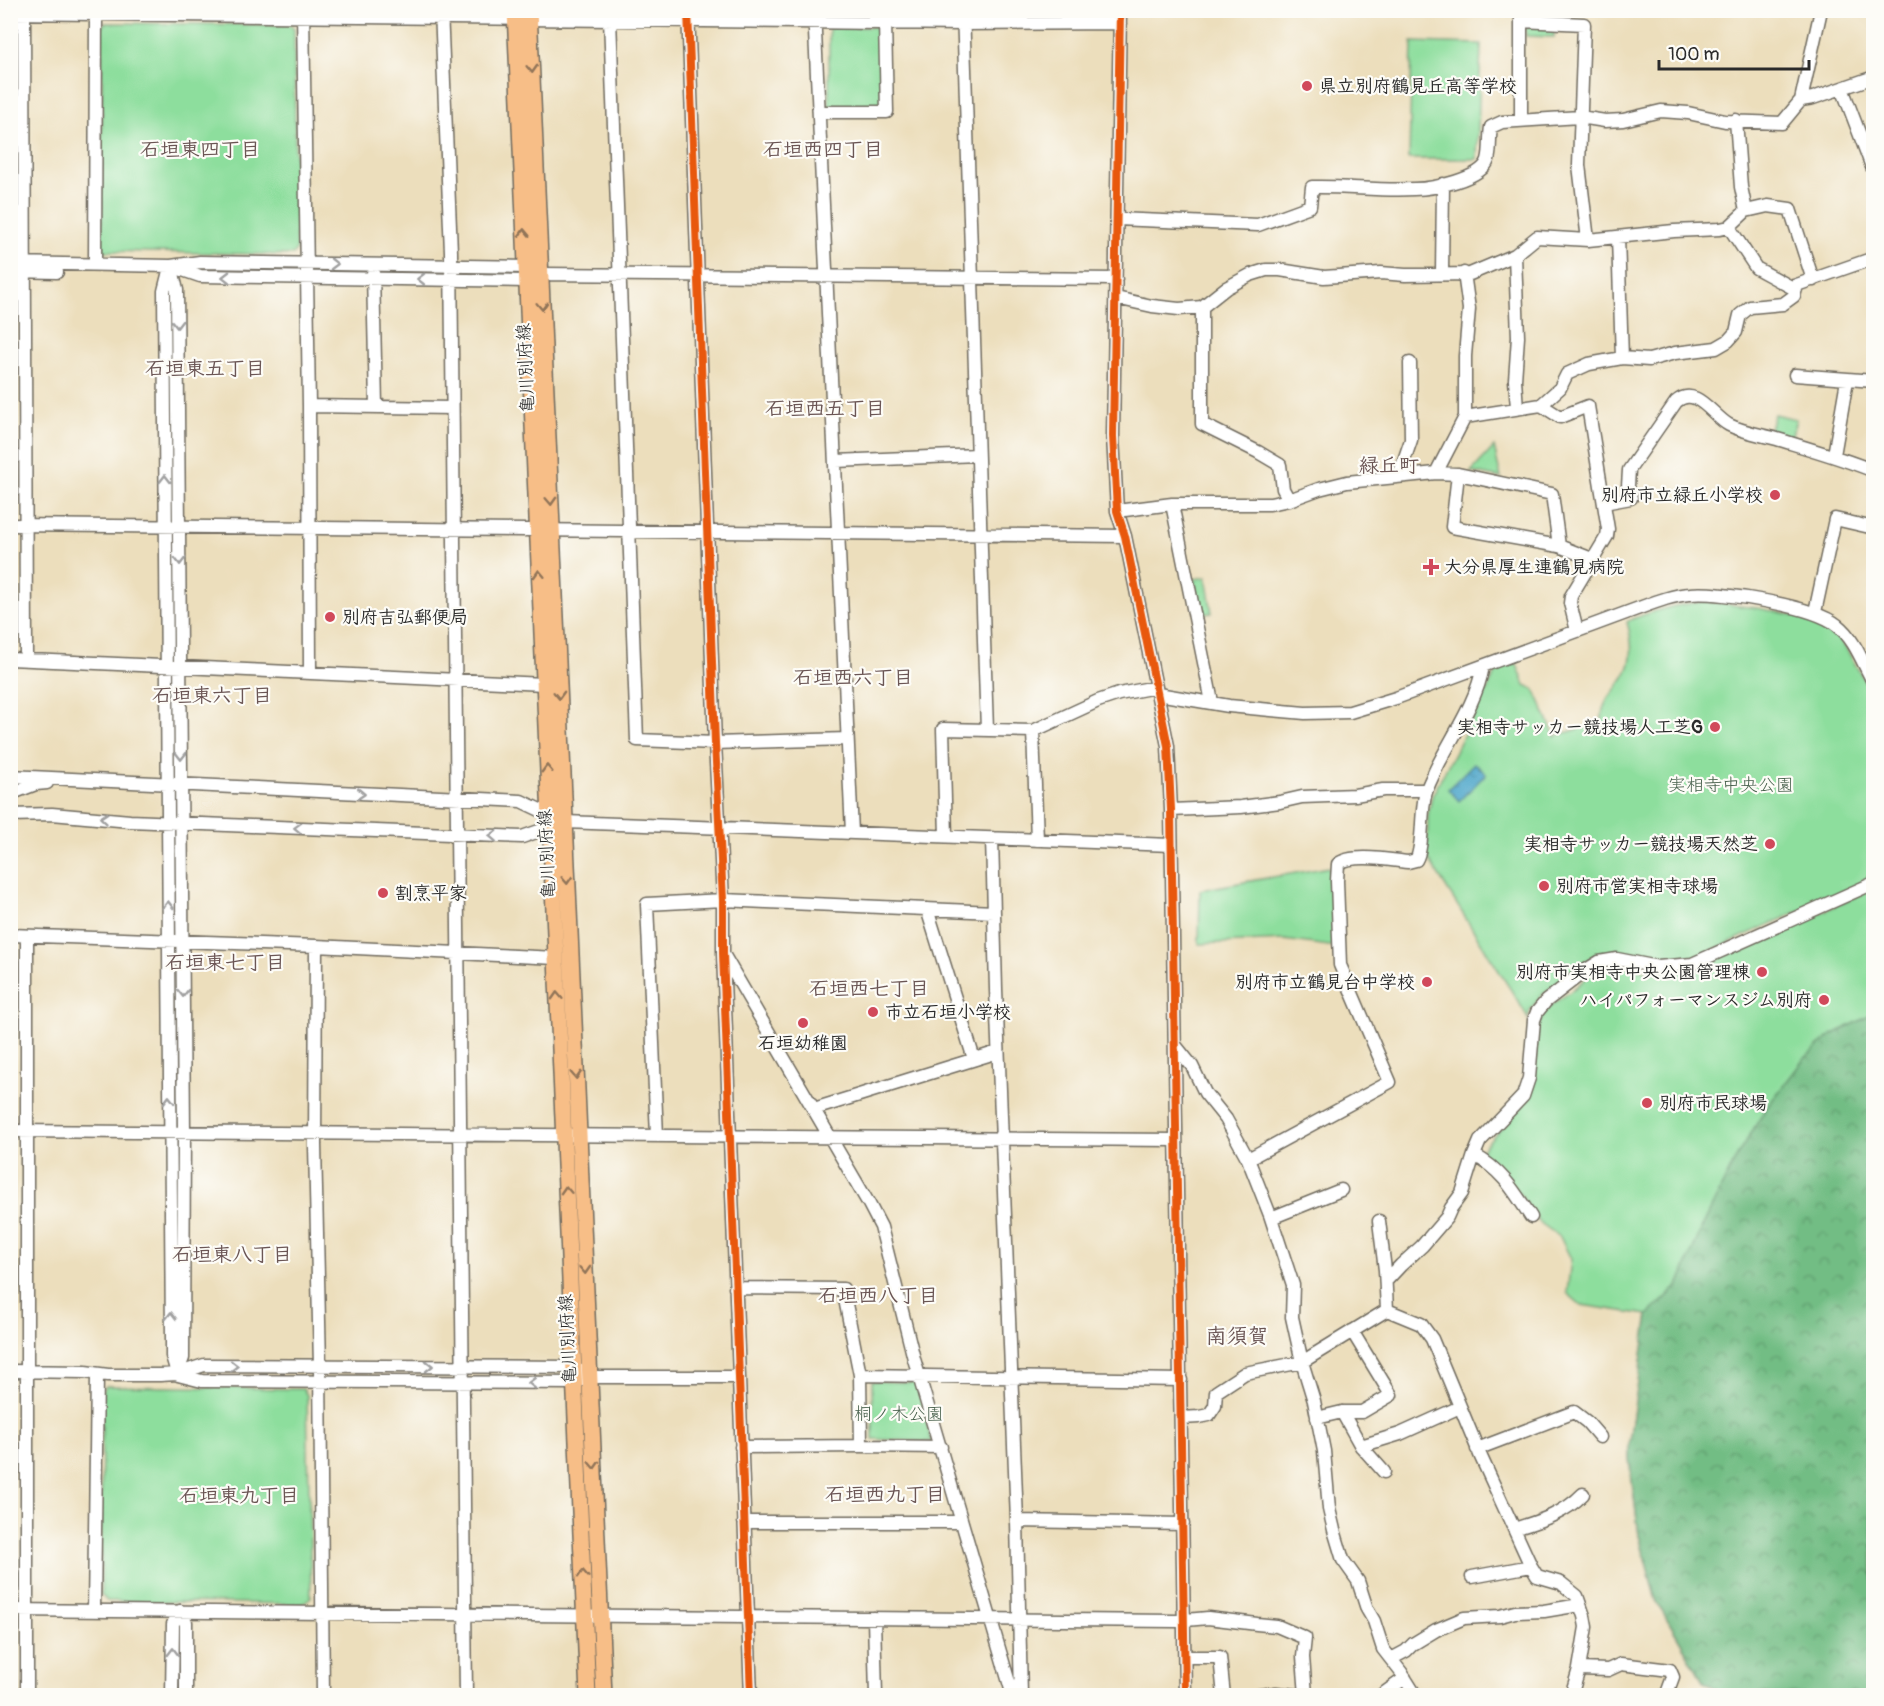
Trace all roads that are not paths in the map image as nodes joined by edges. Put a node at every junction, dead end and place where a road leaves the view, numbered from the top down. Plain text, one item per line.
1 (963, 10) edge
2 (1821, 10) edge
3 (24, 12) edge
4 (169, 12) edge
5 (10, 13) edge
6 (303, 13) edge
7 (441, 14) edge
8 (96, 15) junction
9 (522, 15) edge
10 (689, 16) edge
11 (815, 16) edge
12 (1521, 16) edge
13 (1120, 17) edge
14 (610, 20) junction
15 (885, 22) junction
16 (963, 24) junction
17 (1874, 77) edge
18 (1842, 88) junction
19 (1801, 100) junction
20 (820, 112) junction
21 (1580, 117) junction
22 (1521, 119) junction
23 (1736, 120) junction
24 (1874, 172) edge
25 (1443, 184) junction
26 (1746, 211) junction
27 (1117, 219) junction
28 (1729, 227) junction
29 (1618, 237) junction
30 (1588, 240) junction
31 (1515, 255) junction
32 (1874, 258) edge
33 (10, 263) edge
34 (95, 264) junction
35 (306, 264) junction
36 (372, 264) junction
37 (171, 266) junction
38 (452, 266) junction
39 (25, 267) junction
40 (10, 271) edge
41 (1464, 273) junction
42 (526, 274) junction
43 (541, 274) junction
44 (1442, 274) junction
45 (620, 275) junction
46 (698, 276) junction
47 (827, 277) junction
48 (306, 278) junction
49 (373, 278) junction
50 (971, 278) junction
51 (1116, 279) junction
52 (452, 280) junction
53 (1813, 280) junction
54 (1797, 285) junction
55 (1116, 298) junction
56 (1202, 307) junction
57 (1622, 358) junction
58 (1410, 363) dead end
59 (1795, 375) dead end
60 (1847, 380) junction
61 (1874, 381) edge
62 (1541, 405) junction
63 (309, 406) junction
64 (376, 406) junction
65 (452, 408) junction
66 (1517, 408) junction
67 (1465, 417) junction
68 (977, 455) junction
69 (1834, 455) junction
70 (836, 461) junction
71 (1874, 471) edge
72 (1436, 473) junction
73 (1458, 474) junction
74 (1399, 476) junction
75 (1289, 500) junction
76 (1604, 503) junction
77 (1172, 504) junction
78 (1117, 511) junction
79 (10, 525) edge
80 (26, 525) junction
81 (165, 527) junction
82 (180, 527) junction
83 (309, 528) junction
84 (1874, 528) edge
85 (454, 530) junction
86 (545, 531) junction
87 (629, 532) junction
88 (707, 533) junction
89 (838, 534) junction
90 (981, 536) junction
91 (1125, 536) junction
92 (1559, 546) junction
93 (1592, 560) junction
94 (1815, 612) junction
95 (1577, 631) junction
96 (10, 659) edge
97 (26, 660) junction
98 (166, 666) junction
99 (1483, 666) junction
100 (180, 667) junction
101 (310, 673) junction
102 (455, 680) junction
103 (1874, 683) edge
104 (544, 684) junction
105 (1157, 691) junction
106 (1212, 702) junction
107 (987, 730) junction
108 (1033, 731) junction
109 (847, 739) junction
110 (715, 743) junction
111 (10, 776) edge
112 (72, 779) junction
113 (167, 785) junction
114 (181, 786) junction
115 (1426, 790) junction
116 (10, 794) edge
117 (456, 798) junction
118 (1171, 810) junction
119 (10, 815) edge
120 (550, 821) junction
121 (167, 822) junction
122 (565, 822) junction
123 (181, 823) junction
124 (719, 828) junction
125 (852, 833) junction
126 (457, 834) junction
127 (946, 836) junction
128 (992, 838) junction
129 (1037, 840) junction
130 (1171, 845) junction
131 (1874, 883) edge
132 (723, 900) junction
133 (927, 909) junction
134 (994, 912) junction
135 (10, 935) edge
136 (27, 936) junction
137 (168, 940) junction
138 (182, 940) junction
139 (316, 946) junction
140 (458, 953) junction
141 (723, 953) junction
142 (556, 958) junction
143 (1175, 1045) junction
144 (998, 1052) junction
145 (974, 1059) junction
146 (814, 1109) junction
147 (10, 1131) edge
148 (27, 1131) junction
149 (170, 1132) junction
150 (184, 1132) junction
151 (316, 1132) junction
152 (460, 1134) junction
153 (571, 1135) junction
154 (657, 1136) junction
155 (730, 1136) junction
156 (829, 1137) junction
157 (1002, 1138) junction
158 (1176, 1140) junction
159 (1474, 1155) junction
160 (1248, 1159) junction
161 (1341, 1190) dead end
162 (1532, 1217) dead end
163 (1271, 1218) junction
164 (1378, 1221) dead end
165 (1386, 1281) junction
166 (735, 1288) junction
167 (1387, 1310) junction
168 (1352, 1331) junction
169 (1302, 1362) junction
170 (320, 1366) junction
171 (463, 1366) junction
172 (574, 1367) junction
173 (10, 1371) edge
174 (27, 1371) junction
175 (97, 1374) junction
176 (177, 1374) junction
177 (860, 1375) junction
178 (920, 1376) junction
179 (590, 1377) junction
180 (739, 1377) junction
181 (1011, 1377) junction
182 (1181, 1380) junction
183 (320, 1381) junction
184 (463, 1382) junction
185 (574, 1383) junction
186 (1460, 1407) junction
187 (1342, 1412) junction
188 (1182, 1418) junction
189 (1317, 1418) junction
190 (1600, 1437) dead end
191 (861, 1446) junction
192 (1361, 1446) junction
193 (741, 1447) junction
194 (940, 1447) junction
195 (1477, 1449) junction
196 (1384, 1472) dead end
197 (1583, 1494) dead end
198 (1017, 1521) junction
199 (744, 1522) junction
200 (962, 1522) junction
201 (1183, 1524) junction
202 (1514, 1529) junction
203 (1531, 1566) junction
204 (1472, 1577) dead end
205 (1580, 1605) junction
206 (10, 1610) edge
207 (27, 1610) junction
208 (94, 1611) junction
209 (180, 1611) junction
210 (322, 1613) junction
211 (465, 1614) junction
212 (592, 1615) junction
213 (748, 1617) junction
214 (874, 1618) junction
215 (990, 1619) junction
216 (1019, 1619) junction
217 (1184, 1621) junction
218 (1185, 1657) junction
219 (1391, 1659) junction
220 (1579, 1669) junction
221 (1405, 1678) junction
222 (27, 1695) edge
223 (172, 1695) edge
224 (186, 1695) edge
225 (323, 1695) edge
226 (466, 1695) edge
227 (588, 1695) edge
228 (604, 1695) edge
229 (751, 1695) edge
230 (876, 1695) edge
231 (1013, 1695) edge
232 (1022, 1695) edge
233 (1185, 1695) edge
234 (1224, 1695) edge
235 (1253, 1695) edge
236 (1306, 1695) edge
237 (1380, 1695) edge
238 (1416, 1695) edge
239 (1571, 1695) edge
240 (1666, 1695) edge

1 - 16 street
2 - 19 street
3 - 5 street
3 - 8 street
3 - 39 street
4 - 6 street
4 - 8 street
6 - 7 street
6 - 35 street
7 - 9 street
7 - 38 street
8 - 34 street
9 - 14 street
42 -> 9 main road, 亀川別府線
9 -> 43 main road, 亀川別府線
10 - 11 street
10 - 14 street
10 - 46 street
11 - 15 street
11 - 20 street
12 - 21 street
12 - 22 street
13 - 16 street
13 - 27 street
14 - 45 street
15 - 16 street
15 - 20 street
16 - 50 street
17 - 18 street
18 - 19 street
18 - 24 street
19 - 23 street
20 - 47 street
21 - 22 street
21 - 23 street
21 - 30 street
22 - 25 street
23 - 26 street
25 - 27 street
25 - 44 street
26 - 28 street
26 - 53 street
27 - 51 street
28 - 29 street
28 - 54 street
29 - 30 street
29 - 57 street
30 - 31 street
31 - 41 street
31 - 66 street
32 - 53 street
33 - 39 street
34 - 37 street
34 - 39 street
35 -> 36 street
35 - 37 street
35 - 48 street
36 - 38 street
36 - 49 street
48 -> 37 street
81 -> 37 street
37 -> 82 street
38 - 42 street
38 - 52 street
39 - 40 street
39 - 80 street
41 - 44 street
41 - 67 street
42 - 43 street
42 - 52 street
42 - 86 main road, 亀川別府線
43 - 45 street
43 -> 86 main road, 亀川別府線
44 - 56 street
45 - 46 street
45 - 87 street
46 - 47 street
46 - 88 street
47 - 50 street
47 - 70 street
48 - 49 street
48 - 63 street
52 -> 49 street
49 - 64 street
50 - 51 street
50 - 68 street
51 - 55 street
52 - 65 street
53 - 54 street
54 - 57 street
55 - 56 street
55 - 78 street
56 - 75 street
57 - 62 street
58 - 74 street
59 - 60 street
60 - 61 street
60 - 69 street
62 - 66 street
62 - 76 street
63 - 64 street
63 - 83 street
64 - 65 street
65 - 85 street
66 - 67 street
67 - 72 street
68 - 70 street
68 - 90 street
69 - 71 street
69 - 76 street
70 - 89 street
72 - 73 street
72 - 74 street
73 - 92 street
73 - 92 street
74 - 75 street
75 - 77 street
76 - 93 street
77 - 78 street
77 - 106 street
78 - 91 street
79 - 80 street
80 - 81 street
80 - 97 street
81 - 82 street
81 - 98 street
82 - 83 street
82 -> 100 street
83 - 85 street
83 - 101 street
84 - 94 street
85 - 86 street
85 - 102 street
86 - 87 street
104 -> 86 main road, 亀川別府線
86 -> 122 main road, 亀川別府線
87 - 88 street
87 - 110 street
88 - 89 street
88 - 110 street
89 - 90 street
89 - 109 street
90 - 91 street
90 - 107 street
91 - 105 street
92 - 93 street
93 - 95 street
94 - 95 street
94 - 103 street
95 - 99 street
96 - 97 street
97 - 98 street
98 - 100 street
98 - 113 street
99 - 106 street
99 - 115 street
100 - 101 street
100 -> 114 street
101 - 102 street
102 - 104 street
102 - 117 street
120 -> 104 main road, 亀川別府線
105 - 106 street
105 - 108 street
105 - 118 street
107 - 108 street
107 - 127 street
108 - 129 street
109 - 110 street
109 - 125 street
110 - 124 street
111 - 112 street
112 - 113 street
112 - 116 street
113 - 114 street
113 - 121 street
114 -> 117 street
114 - 123 street
115 - 118 street
115 - 160 street
117 - 120 street
117 - 126 street
118 - 130 street
121 -> 119 street
120 - 122 street
120 -> 126 street
120 - 142 main road, 亀川別府線
121 - 123 street
137 -> 121 street
122 - 124 street
122 -> 153 main road, 亀川別府線
126 -> 123 street
123 - 138 street
124 - 125 street
124 - 132 street
125 - 127 street
126 - 140 street
127 - 128 street
128 - 129 street
128 - 134 street
129 - 130 street
130 - 143 street
131 - 159 street
132 - 133 street
132 - 141 street
132 - 154 street
133 - 134 street
133 - 145 street
134 - 144 street
135 - 136 street
136 - 137 street
136 - 148 street
137 - 138 street
149 -> 137 street
138 - 139 street
138 -> 150 street
139 - 140 street
139 - 151 street
140 - 142 street
140 - 152 street
141 - 146 street
141 - 155 street
153 -> 142 main road, 亀川別府線
143 - 158 street
143 - 160 street
144 - 145 street
144 - 157 street
145 - 146 street
146 - 156 street
147 - 148 street
148 - 149 street
148 - 174 street
149 - 150 street
176 -> 149 street
150 - 151 street
150 - 176 street
151 - 152 street
151 - 170 street
152 - 153 street
152 - 171 street
153 - 154 street
172 -> 153 main road, 亀川別府線
153 -> 179 main road, 亀川別府線
154 - 155 street
155 - 156 street
155 - 166 street
156 - 157 street
156 - 178 street
157 - 158 street
157 - 181 street
158 - 182 street
159 - 162 street
159 - 165 street
160 - 163 street
161 - 163 street
163 - 169 street
164 - 165 street
165 - 167 street
166 - 177 street
166 - 180 street
167 - 168 street
167 - 186 street
168 - 169 street
168 - 187 street
169 - 188 street
169 - 189 street
170 -> 171 street
176 -> 170 street
170 - 183 street
171 - 172 street
171 - 184 street
172 - 179 street
172 - 185 main road, 亀川別府線
173 - 174 street
174 - 175 street
174 - 207 street
175 - 176 street
175 - 208 street
176 - 183 street
177 - 178 street
177 - 191 street
178 - 181 street
178 - 194 street
179 - 180 street
179 - 185 street
179 -> 212 main road, 亀川別府線
180 - 193 street
181 - 182 street
181 - 198 street
182 - 188 street
183 - 184 street
183 - 210 street
185 -> 184 street
184 - 211 street
212 -> 185 main road, 亀川別府線
186 - 192 street
186 - 195 street
187 - 189 street
187 - 192 street
188 - 201 street
189 - 219 street
190 - 195 street
191 - 193 street
191 - 194 street
192 - 196 street
193 - 199 street
194 - 200 street
195 - 202 street
197 - 202 street
198 - 201 street
198 - 216 street
199 - 200 street
199 - 213 street
200 - 215 street
201 - 217 street
202 - 203 street
203 - 204 street
203 - 205 street
205 - 219 street
205 - 220 street
206 - 207 street
207 - 208 street
207 - 222 street
208 - 209 street
209 - 210 street
223 -> 209 street
209 - 224 street
210 - 211 street
210 - 225 street
211 - 212 street
211 - 226 street
212 - 213 street
212 - 227 main road, 亀川別府線
212 - 228 main road, 亀川別府線
213 - 214 street
213 - 229 street
214 - 215 street
214 - 230 street
215 - 216 street
215 - 231 street
216 - 217 street
216 - 232 street
217 - 218 street
217 - 236 street
218 - 233 street
218 - 234 street
219 - 221 street
220 - 239 street
220 - 240 street
221 - 237 street
221 - 238 street
235 - 236 street

